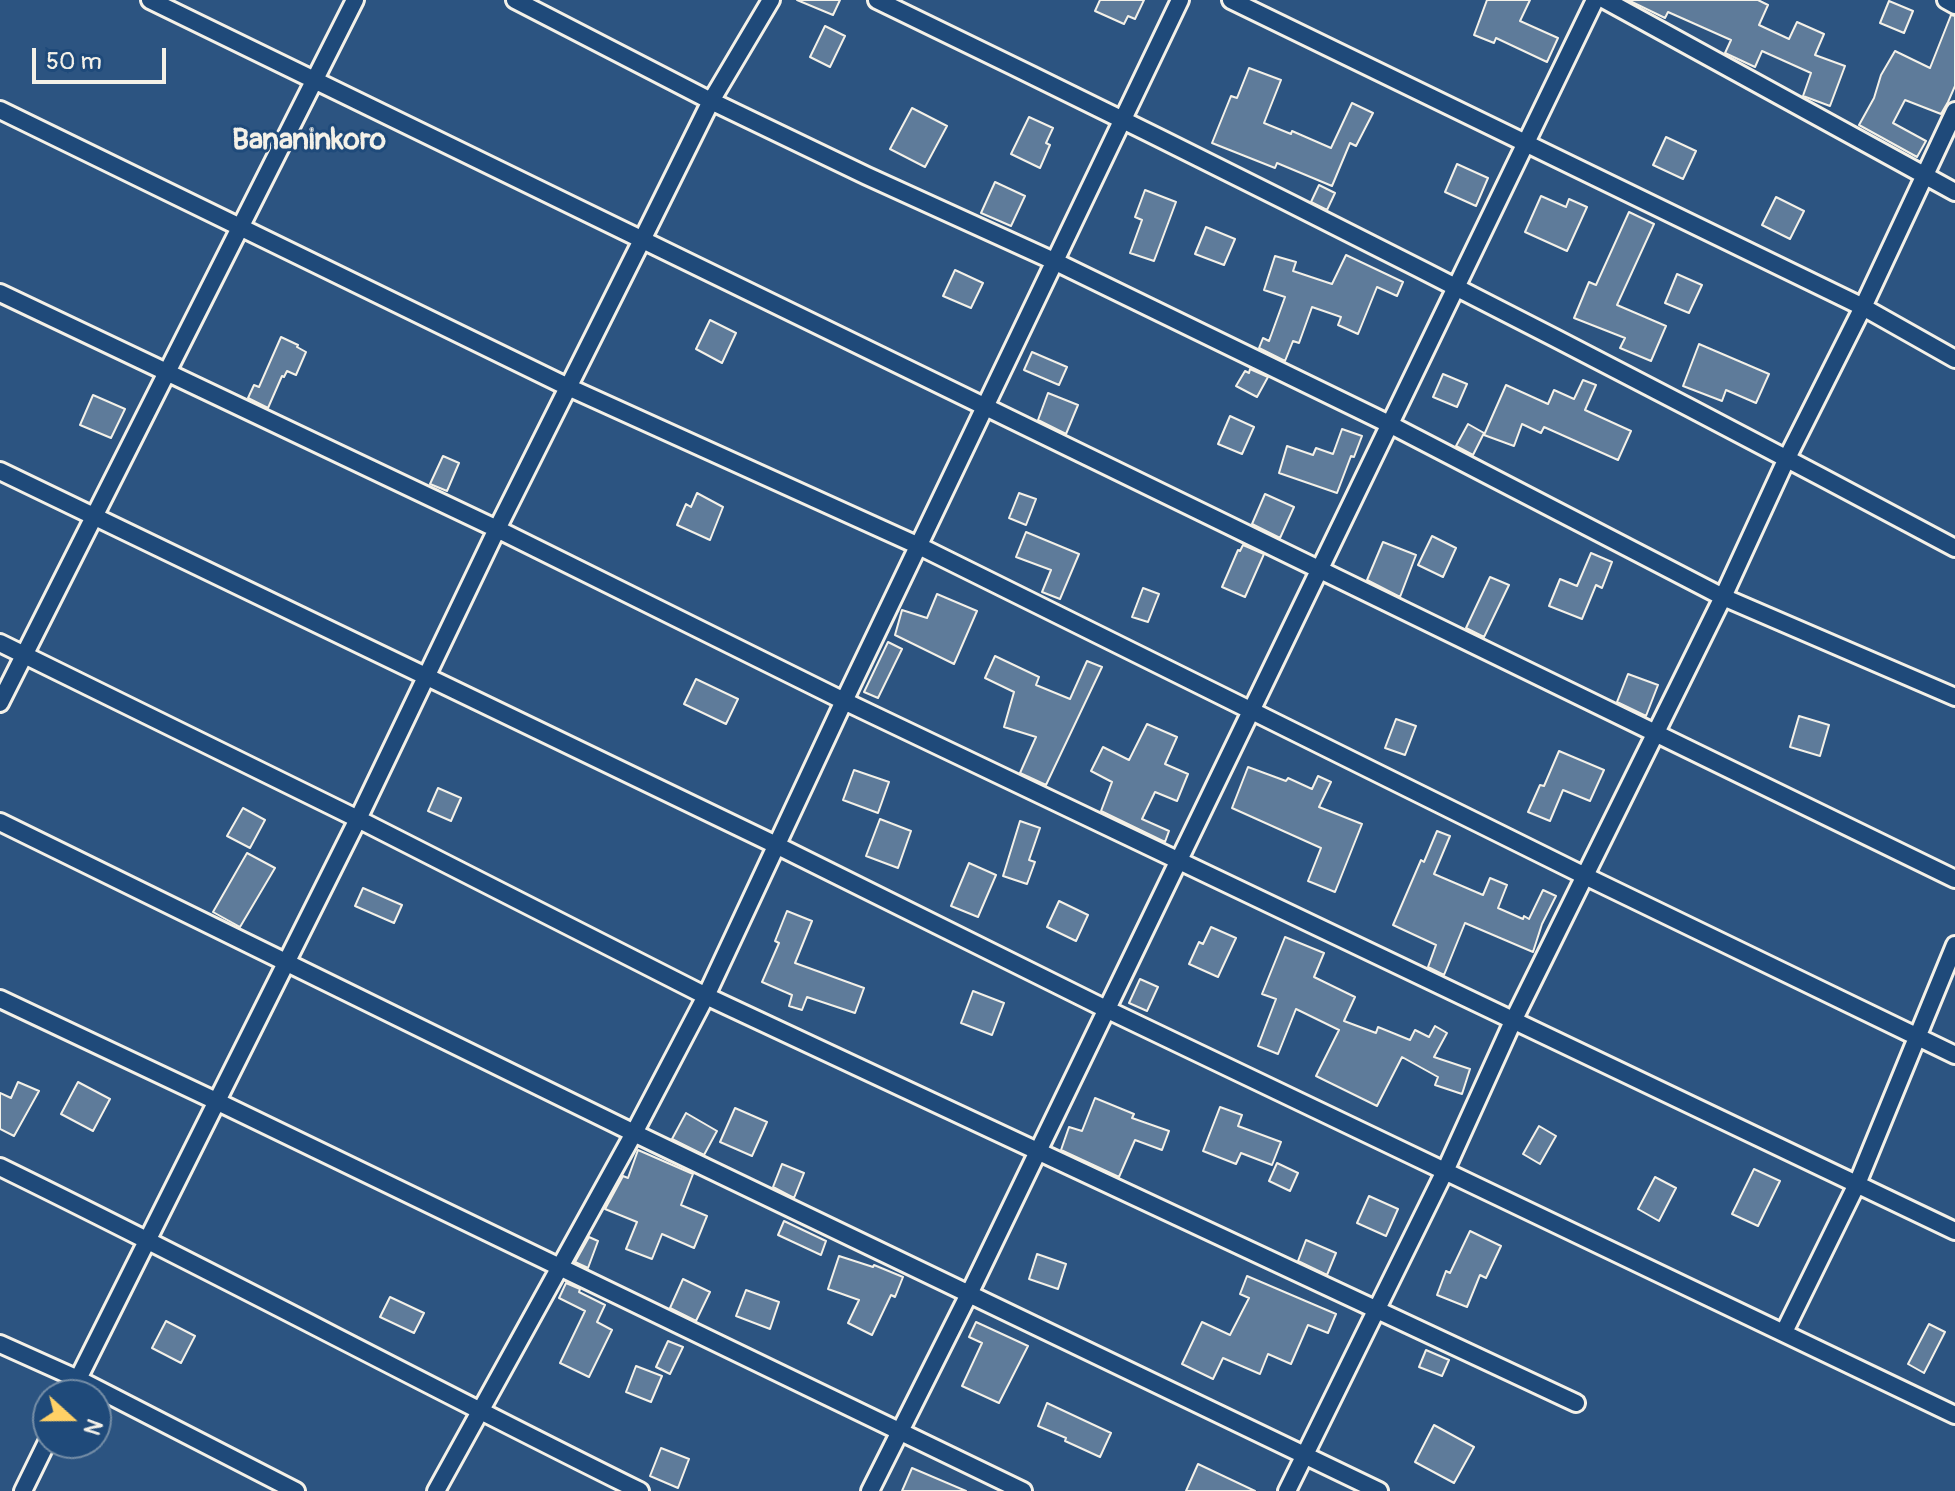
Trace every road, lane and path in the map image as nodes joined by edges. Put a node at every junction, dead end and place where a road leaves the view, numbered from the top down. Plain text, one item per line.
1 (150, 0) edge
2 (355, 0) edge
3 (515, 0) edge
4 (771, 0) edge
5 (877, 0) edge
6 (1180, 0) edge
7 (1231, 0) edge
8 (1595, 0) edge
9 (1605, 0) edge
10 (1946, 0) edge
11 (1955, 5) edge
12 (315, 80) junction
13 (711, 101) junction
14 (0, 110) edge
15 (1955, 111) edge
16 (1124, 118) junction
17 (1527, 144) junction
18 (1925, 176) junction
19 (1955, 192) edge
20 (241, 226) junction
21 (642, 240) junction
22 (1056, 262) junction
23 (1457, 289) junction
24 (0, 293) edge
25 (1863, 307) junction
26 (1955, 359) edge
27 (166, 373) junction
28 (568, 387) junction
29 (985, 408) junction
30 (1391, 425) junction
31 (1787, 458) junction
32 (0, 471) edge
33 (93, 516) junction
34 (497, 529) junction
35 (919, 546) junction
36 (1955, 548) edge
37 (1321, 570) junction
38 (1723, 597) junction
39 (0, 643) edge
40 (25, 655) junction
41 (424, 677) junction
42 (1955, 697) edge
43 (844, 701) junction
44 (0, 703) edge
45 (1253, 709) junction
46 (1655, 734) junction
47 (358, 819) junction
48 (0, 822) edge
49 (776, 845) junction
50 (1180, 860) junction
51 (1585, 876) junction
52 (1955, 879) edge
53 (1955, 945) edge
54 (285, 960) junction
55 (706, 996) junction
56 (0, 999) edge
57 (1108, 1010) junction
58 (1514, 1019) junction
59 (1917, 1036) junction
60 (1955, 1055) edge
61 (216, 1101) junction
62 (634, 1133) junction
63 (1039, 1151) junction
64 (0, 1167) edge
65 (1446, 1169) junction
66 (1857, 1184) junction
67 (1955, 1231) edge
68 (148, 1239) junction
69 (560, 1268) junction
70 (969, 1294) junction
71 (1376, 1311) junction
72 (1784, 1332) junction
73 (0, 1344) edge
74 (78, 1379) joint
75 (112, 1396) edge
76 (1576, 1403) dead end
77 (481, 1412) junction
78 (1955, 1415) edge
79 (901, 1430) junction
80 (1305, 1456) junction
81 (39, 1459) edge
82 (23, 1491) edge
83 (296, 1491) edge
84 (436, 1491) edge
85 (640, 1491) edge
86 (870, 1491) edge
87 (1023, 1491) edge
88 (1287, 1491) edge
89 (1379, 1491) edge

1 - 12 street
2 - 12 street
3 - 13 street
4 - 13 street
5 - 16 street
6 - 16 street
7 - 17 street
8 - 17 street
9 - 18 street
10 - 11 street
12 - 20 street
12 - 21 street
13 - 21 street
13 - 22 street
14 - 20 street
15 - 18 street
16 - 22 street
16 - 23 street
17 - 23 street
17 - 25 street
18 - 19 street
18 - 25 street
20 - 27 street
20 - 28 street
21 - 28 street
21 - 29 street
22 - 29 street
22 - 30 street
23 - 30 street
23 - 31 street
24 - 27 street
25 - 26 street
25 - 31 street
27 - 33 street
27 - 34 street
28 - 34 street
28 - 35 street
29 - 35 street
29 - 37 street
30 - 37 street
30 - 38 street
31 - 36 street
31 - 38 street
32 - 33 street
33 - 40 street
33 - 41 street
34 - 41 street
34 - 43 street
35 - 43 street
35 - 45 street
37 - 45 street
37 - 46 street
38 - 42 street
38 - 46 street
39 - 40 street
40 - 44 street
40 - 47 street
41 - 47 street
41 - 49 street
43 - 49 street
43 - 50 street
45 - 50 street
45 - 51 street
46 - 51 street
46 - 52 street
47 - 54 street
47 - 55 street
48 - 54 street
49 - 55 street
49 - 57 street
50 - 57 street
50 - 58 street
51 - 58 street
51 - 59 street
53 - 59 street
54 - 61 street
54 - 62 street
55 - 62 street
55 - 63 street
56 - 61 street
57 - 63 street
57 - 65 street
58 - 65 street
58 - 66 street
59 - 60 street
59 - 66 street
61 - 68 street
61 - 69 street
62 - 69 street
62 - 70 street
63 - 70 street
63 - 71 street
64 - 68 street
65 - 71 street
65 - 72 street
66 - 67 street
66 - 72 street
68 - 74 street
68 - 77 street
69 - 77 street
69 - 79 street
70 - 79 street
70 - 80 street
71 - 76 street
71 - 80 street
72 - 78 street
73 - 74 street
75 - 83 street
77 - 84 street
77 - 85 street
79 - 86 street
79 - 87 street
80 - 88 street
80 - 89 street
81 - 82 street

